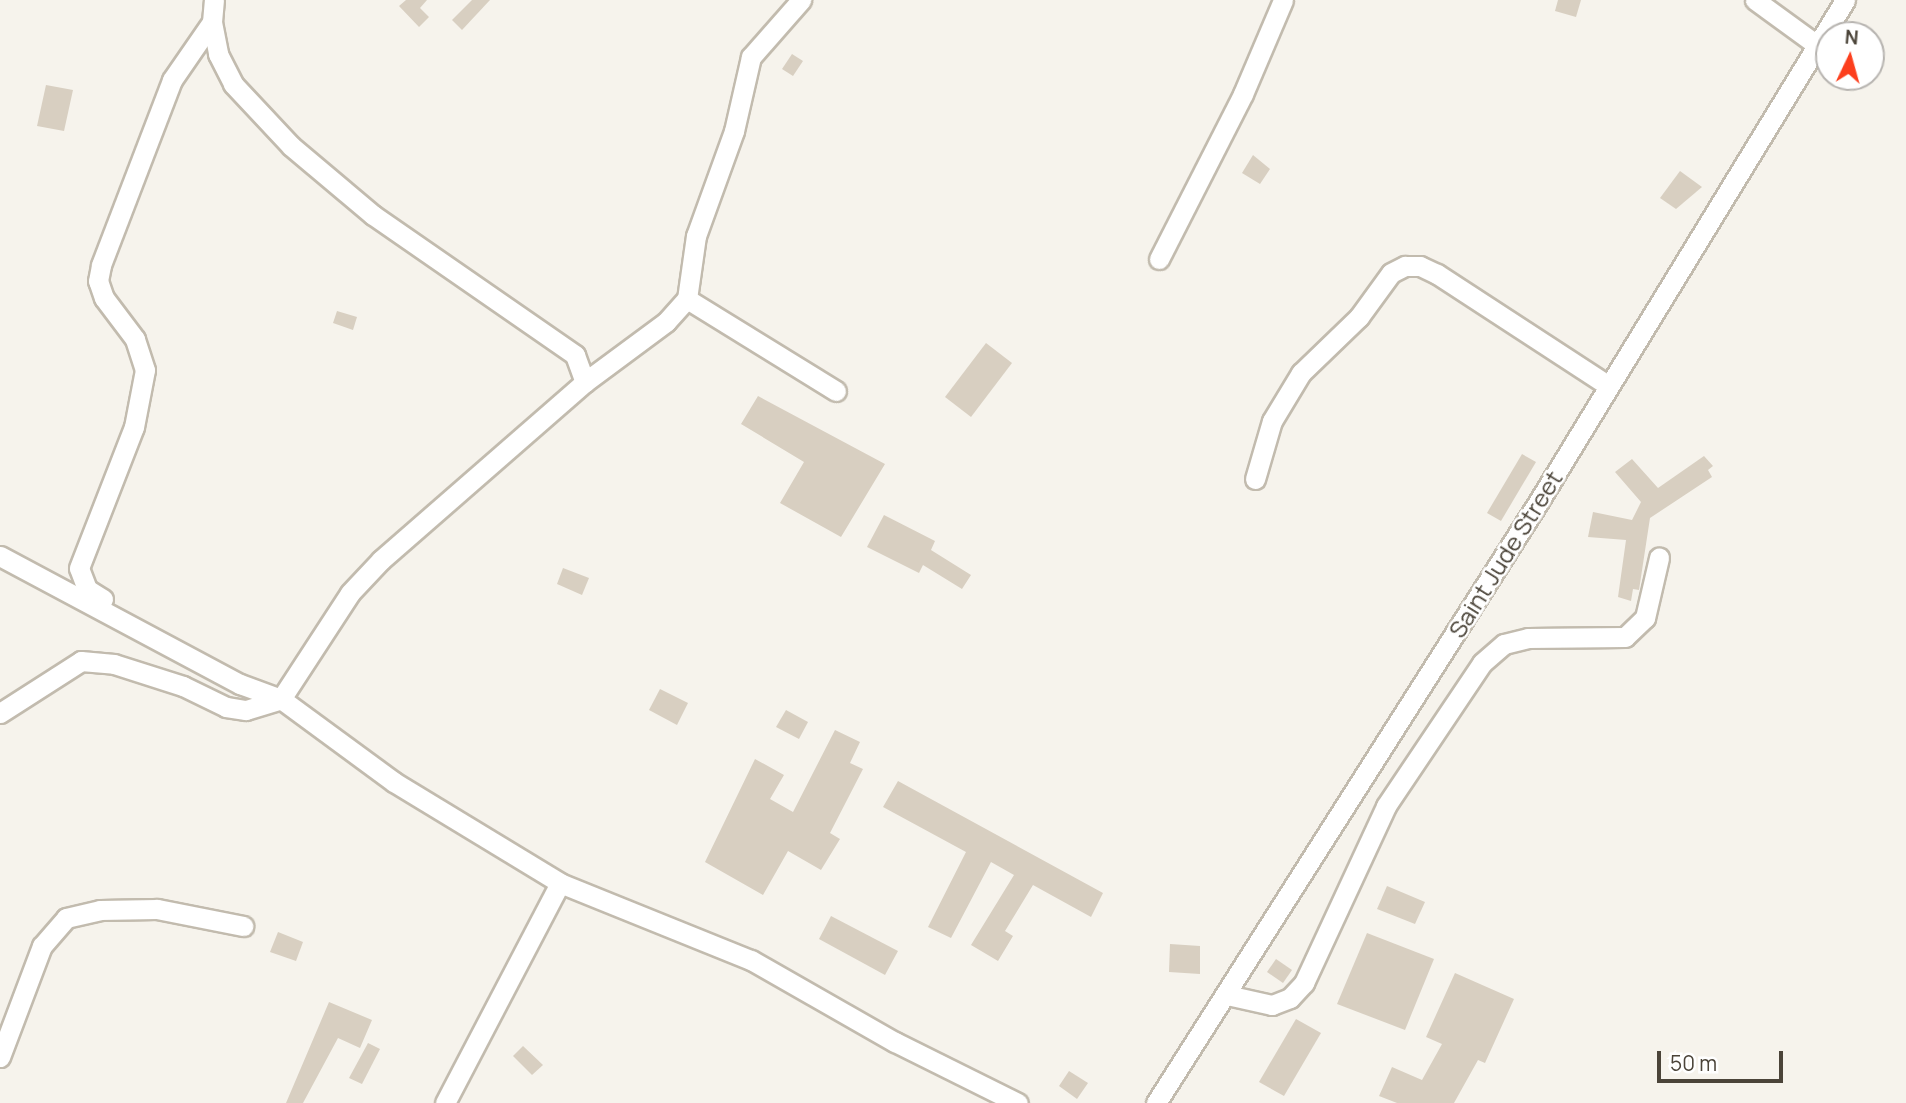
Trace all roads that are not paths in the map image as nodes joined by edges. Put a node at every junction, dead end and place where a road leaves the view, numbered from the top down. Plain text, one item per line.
1 (214, 0) edge
2 (801, 0) edge
3 (1283, 0) edge
4 (1755, 0) edge
5 (1845, 0) edge
6 (1831, 21) edge
7 (212, 22) junction
8 (1815, 44) edge
9 (1815, 47) edge
10 (1159, 259) dead end
11 (687, 299) junction
12 (585, 382) junction
13 (1607, 385) junction
14 (836, 391) dead end
15 (1255, 479) dead end
16 (0, 555) edge
17 (1659, 558) dead end
18 (283, 696) junction
19 (0, 713) edge
20 (560, 883) junction
21 (243, 926) dead end
22 (1227, 995) junction
23 (0, 1057) edge
24 (445, 1103) edge
25 (1018, 1103) edge
26 (1156, 1103) edge

1 - 7 street
2 - 11 street
3 - 10 street
4 - 8 street
5 - 6 street, Saint Jude Street
7 - 12 street
7 - 18 street
9 - 13 street, Saint Jude Street
11 - 12 street
11 - 14 street
12 - 18 street
13 - 15 street
13 - 22 street, Saint Jude Street
16 - 18 street
17 - 22 street
18 - 19 street
18 - 20 street
20 - 24 street
20 - 25 street
21 - 23 street
22 - 26 street, Saint Jude Street

